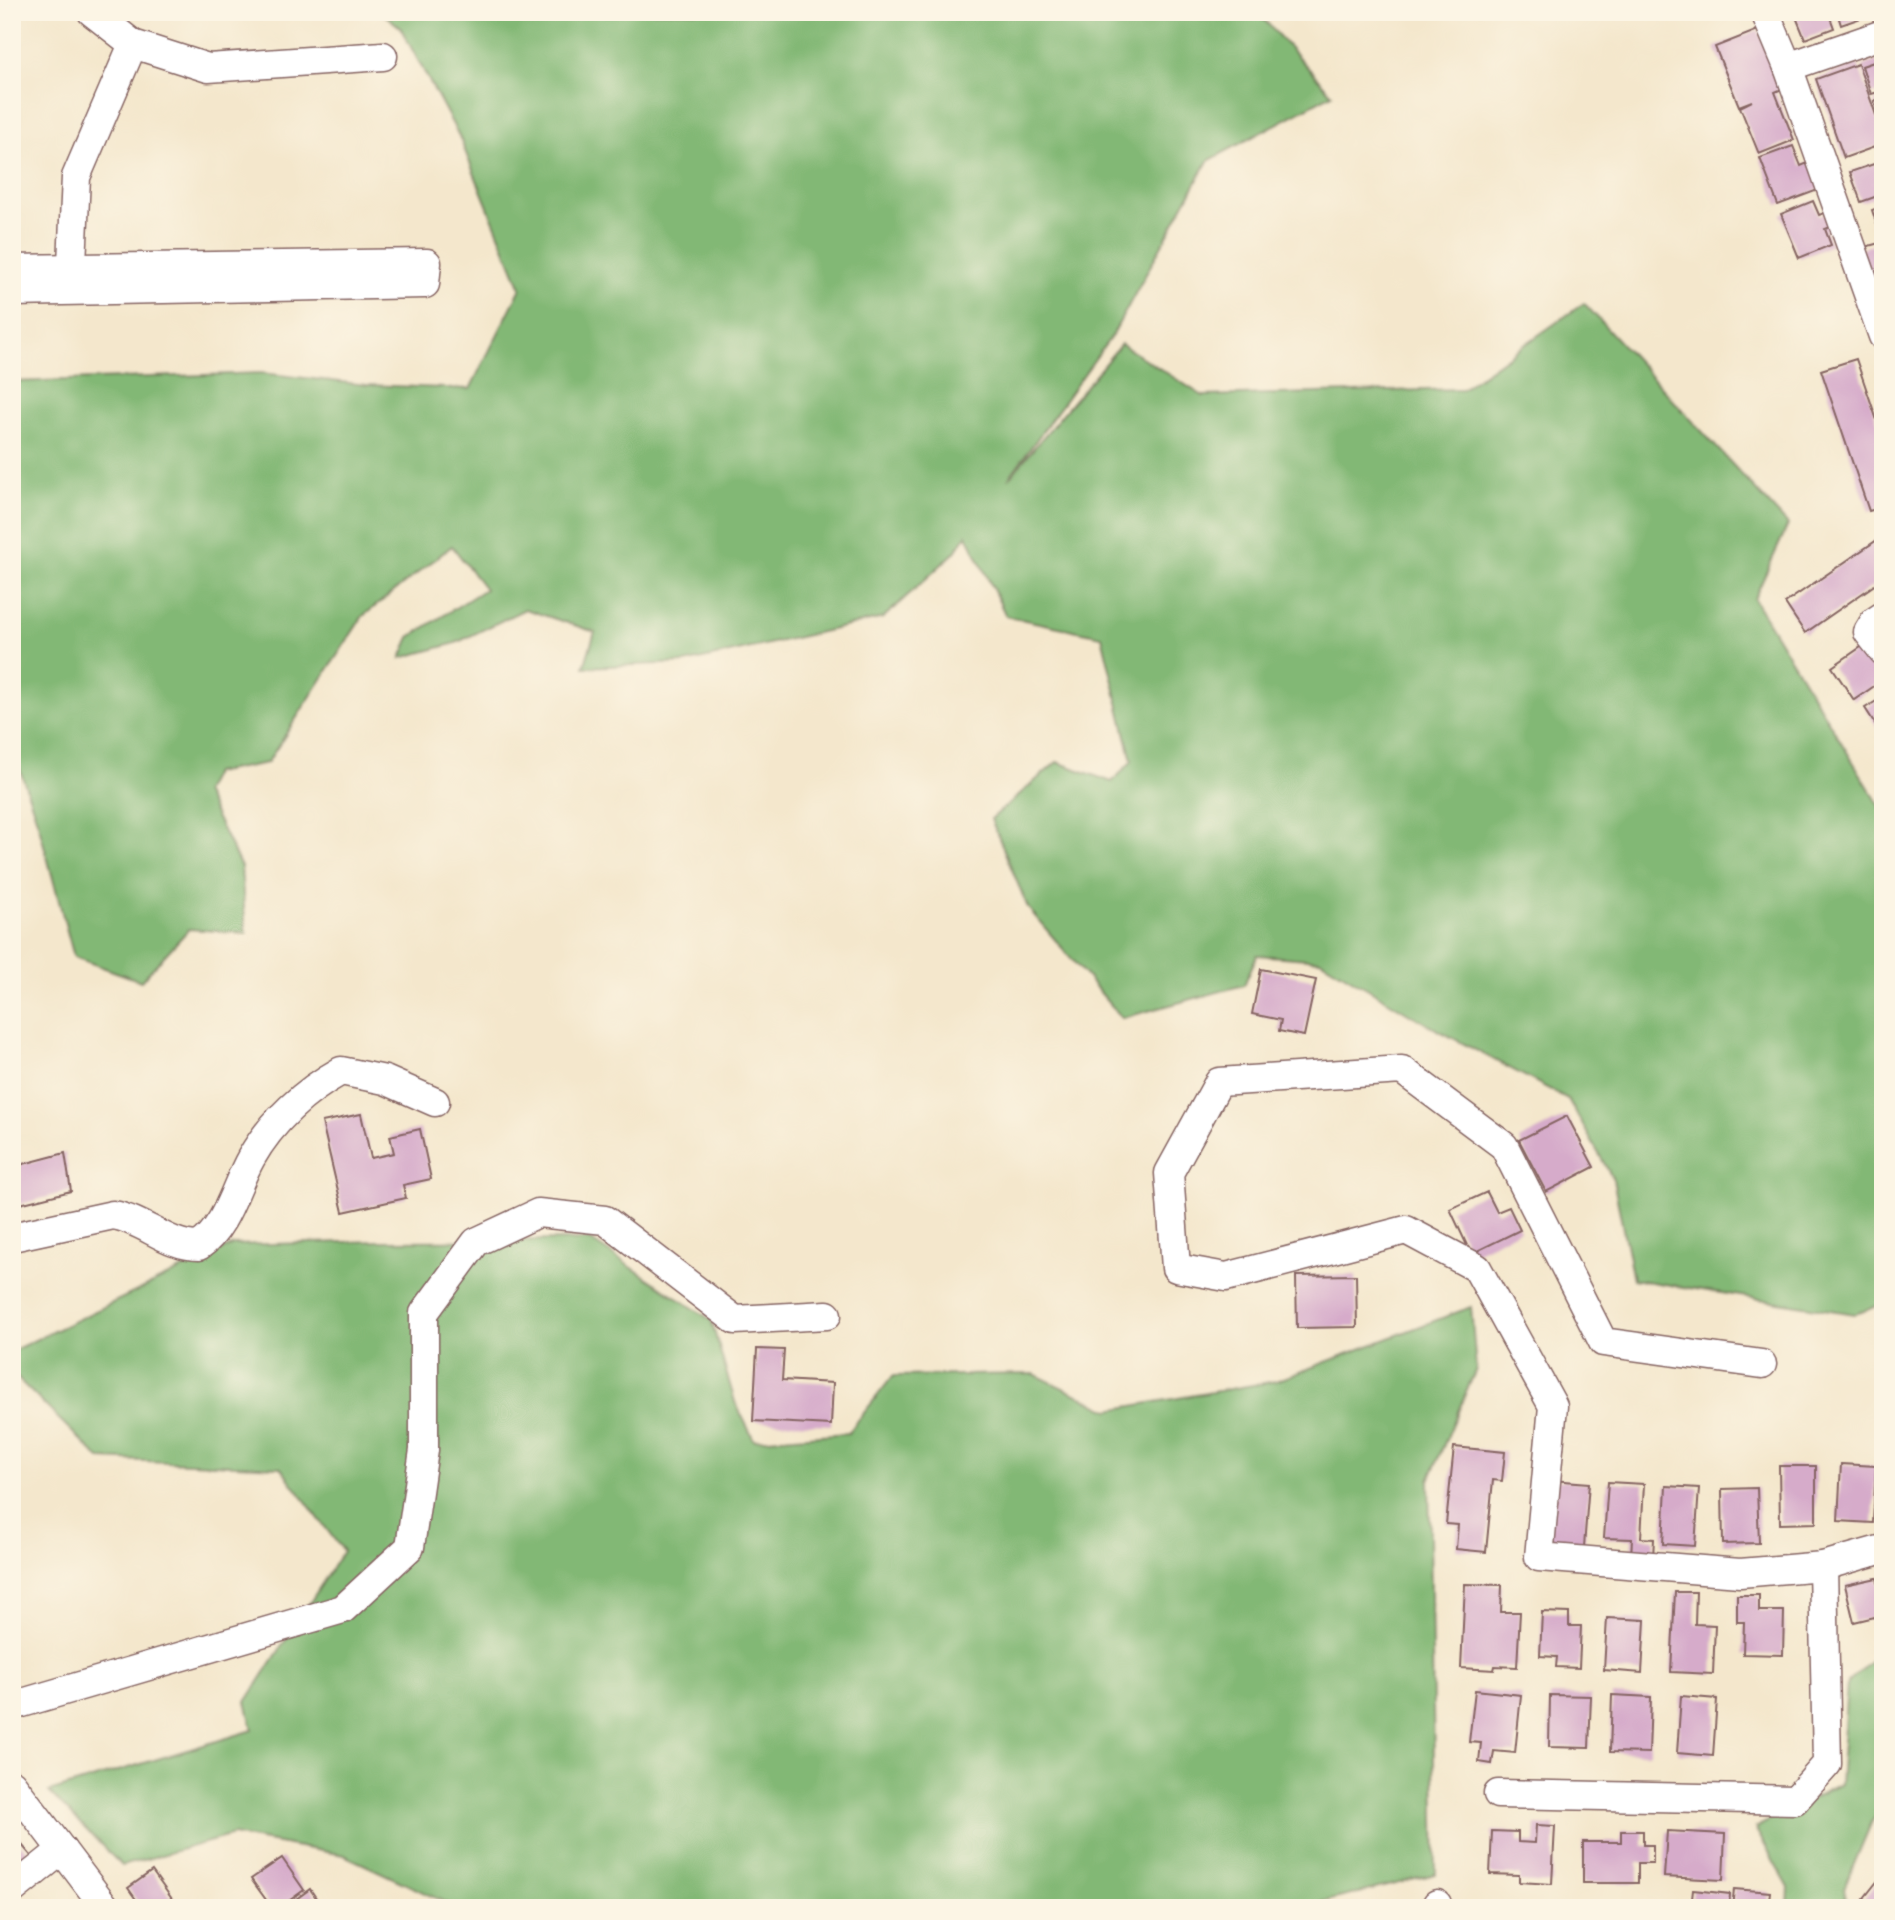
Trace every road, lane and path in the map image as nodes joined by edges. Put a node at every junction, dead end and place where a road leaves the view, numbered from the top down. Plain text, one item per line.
1 (92, 12) edge
2 (1765, 12) edge
3 (1883, 34) edge
4 (133, 44) junction
5 (383, 57) dead end
6 (1788, 66) junction
7 (12, 269) edge
8 (71, 280) junction
9 (12, 292) edge
10 (1883, 336) edge
11 (1883, 616) edge
12 (1883, 651) edge
13 (435, 1102) dead end
14 (12, 1237) edge
15 (827, 1315) dead end
16 (1762, 1364) dead end
17 (1883, 1549) edge
18 (1823, 1566) junction
19 (12, 1706) edge
20 (12, 1784) edge
21 (1499, 1794) dead end
22 (62, 1850) junction
23 (12, 1890) edge
24 (106, 1908) edge

1 - 4 street
2 - 6 street
3 - 6 street
4 - 5 street
4 - 8 street
6 - 10 street
7 - 8 street
8 - 8 street
8 - 9 street
11 - 12 street
13 - 14 street
15 - 19 street
16 - 18 street
17 - 18 street
18 - 21 street
20 - 22 street
22 - 23 street
22 - 24 street

